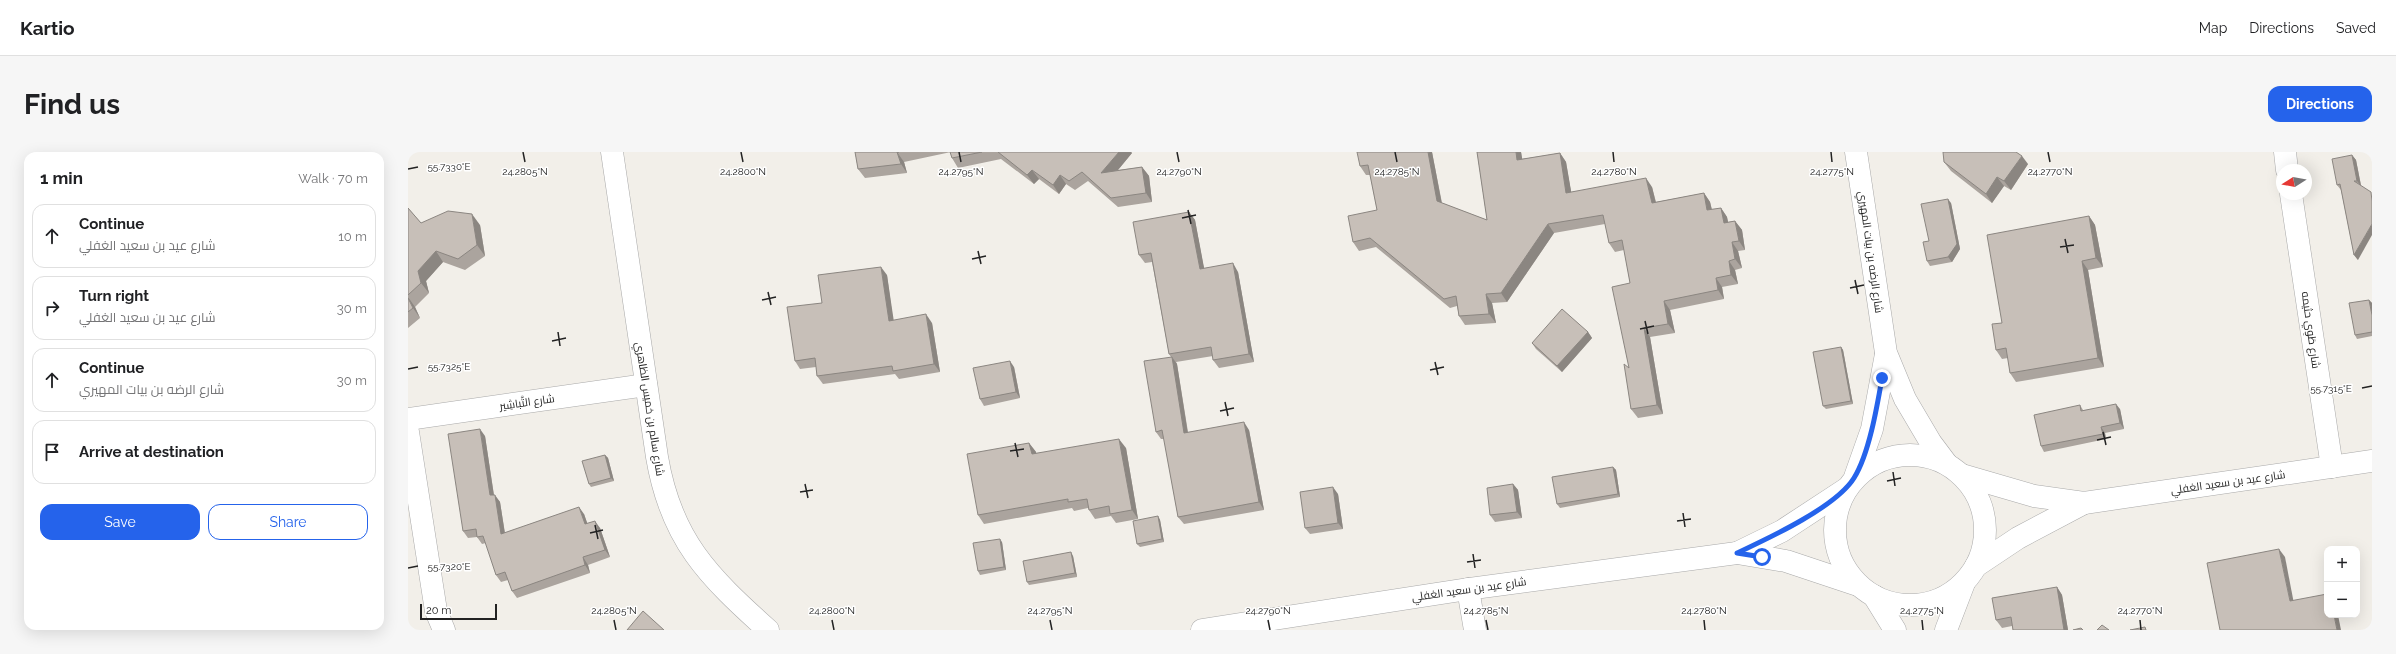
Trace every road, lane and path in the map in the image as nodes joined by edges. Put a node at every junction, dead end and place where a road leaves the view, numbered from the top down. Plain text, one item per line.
1 (612, 152) edge
2 (1856, 152) edge
3 (2285, 152) edge
4 (2286, 164) edge
5 (2292, 200) edge
6 (1886, 353) junction
7 (646, 385) junction
8 (408, 419) edge
9 (408, 432) edge
10 (2372, 461) edge
11 (2332, 467) junction
12 (1954, 469) junction
13 (1850, 483) junction
14 (2084, 503) junction
15 (1737, 553) junction
16 (1971, 574) junction
17 (1468, 589) junction
18 (1866, 590) junction
19 (444, 630) edge
20 (768, 630) edge
21 (1202, 630) edge
22 (1475, 630) edge
23 (1895, 630) edge
24 (1946, 630) edge

1 - 7 street, شارع سالم بن خميس الظاهري
2 - 6 street, شارع الرضه بن بيات المهيري
3 - 4 street
5 - 11 street, شارع طَوِي حثيمه
6 - 12 street, شارع الرضه بن بيات المهيري
6 - 13 street, شارع الرضه بن بيات المهيري
7 - 8 street, شارع التَّباشِير
7 - 20 street, شارع سالم بن خميس الظاهري
9 - 19 street
10 - 11 street, شارع عيد بن سعيد الغفلي
11 - 14 street, شارع عيد بن سعيد الغفلي
12 - 13 street, شارع عيد بن سعيد الغفلي
12 - 14 street, شارع عيد بن سعيد الغفلي
12 - 16 street, شارع الرضه بن بيات المهيري
13 - 15 street, شارع عيد بن سعيد الغفلي
13 - 18 street, شارع الرضه بن بيات المهيري
14 - 16 street, شارع عيد بن سعيد الغفلي
15 - 17 street, شارع عيد بن سعيد الغفلي
15 - 18 street, شارع عيد بن سعيد الغفلي
16 - 18 street, شارع عيد بن سعيد الغفلي
16 - 24 street
17 - 21 street, شارع عيد بن سعيد الغفلي
17 - 22 street
18 - 23 street

